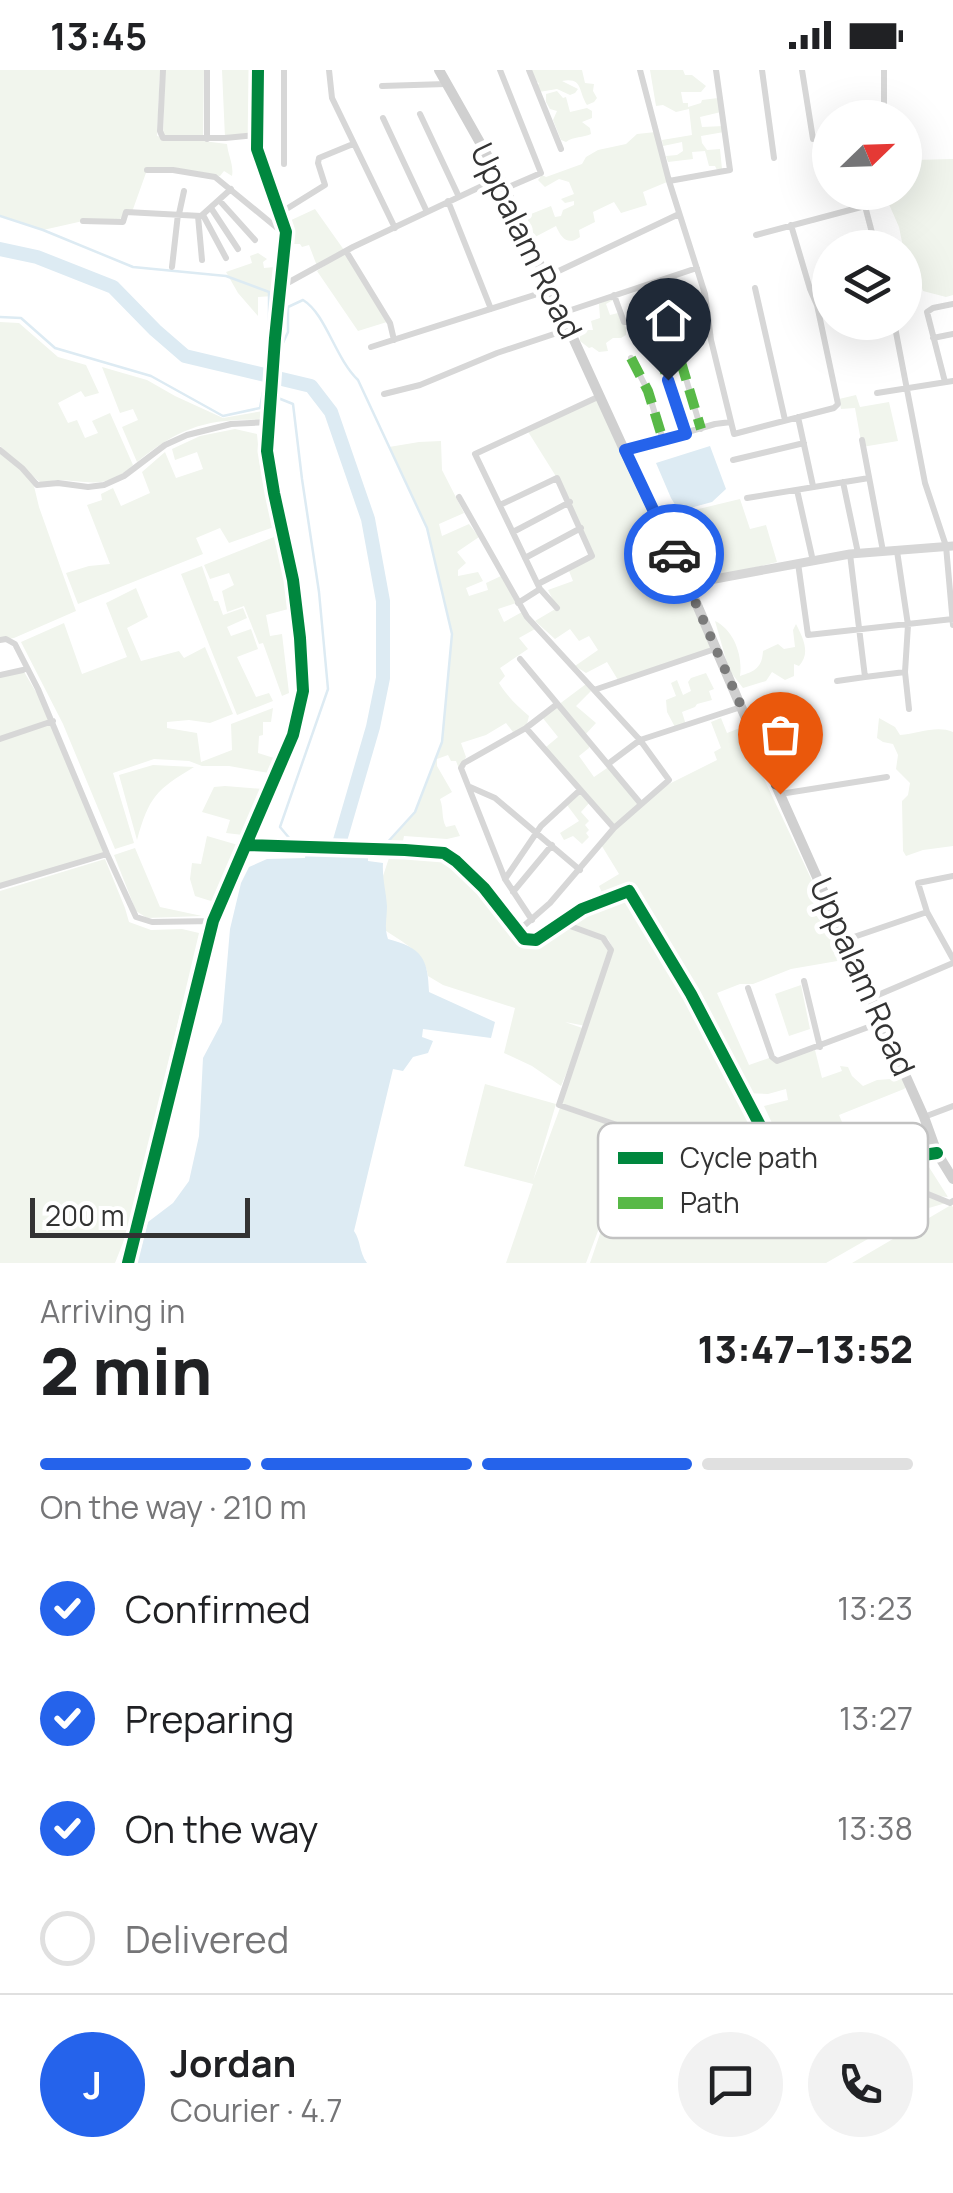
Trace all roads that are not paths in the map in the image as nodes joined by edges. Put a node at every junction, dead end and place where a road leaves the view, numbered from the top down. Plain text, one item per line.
1 (163, 70) edge
2 (206, 70) edge
3 (258, 70) edge
4 (284, 70) edge
5 (330, 70) edge
6 (439, 70) edge
7 (500, 70) edge
8 (529, 70) edge
9 (640, 70) edge
10 (716, 70) edge
11 (762, 70) edge
12 (802, 70) edge
13 (884, 70) edge
14 (446, 84) junction
15 (382, 86) dead end
16 (884, 100) edge
17 (420, 114) dead end
18 (384, 118) dead end
19 (812, 133) edge
20 (258, 135) junction
21 (207, 139) junction
22 (354, 144) junction
23 (561, 149) dead end
24 (774, 158) dead end
25 (284, 164) dead end
26 (147, 170) dead end
27 (669, 182) junction
28 (502, 184) junction
29 (231, 189) junction
30 (184, 190) dead end
31 (458, 197) junction
32 (219, 200) junction
33 (448, 201) junction
34 (211, 208) junction
35 (427, 212) junction
36 (280, 213) junction
37 (179, 214) junction
38 (679, 214) junction
39 (200, 215) junction
40 (82, 221) dead end
41 (791, 225) junction
42 (395, 228) junction
43 (871, 230) edge
44 (286, 232) junction
45 (756, 235) dead end
46 (254, 240) dead end
47 (238, 249) dead end
48 (346, 252) junction
49 (226, 258) dead end
50 (202, 260) dead end
51 (172, 267) dead end
52 (696, 268) junction
53 (545, 277) junction
54 (281, 287) junction
55 (755, 288) dead end
56 (550, 290) junction
57 (812, 293) edge
58 (705, 294) junction
59 (614, 295) junction
60 (953, 304) edge
61 (491, 309) junction
62 (562, 313) junction
63 (570, 329) junction
64 (672, 332) dead end
65 (953, 334) edge
66 (933, 338) junction
67 (394, 340) junction
68 (825, 340) edge
69 (898, 340) edge
70 (371, 347) dead end
71 (659, 354) dead end
72 (632, 358) dead end
73 (949, 381) edge
74 (907, 387) junction
75 (877, 393) dead end
76 (384, 394) dead end
77 (601, 396) junction
78 (798, 417) junction
79 (785, 420) junction
80 (268, 422) junction
81 (730, 422) junction
82 (701, 429) junction
83 (686, 434) junction
84 (664, 440) junction
85 (862, 440) dead end
86 (804, 443) junction
87 (0, 450) edge
88 (625, 450) junction
89 (732, 460) dead end
90 (869, 478) junction
91 (842, 482) junction
92 (813, 486) junction
93 (797, 490) junction
94 (459, 497) dead end
95 (747, 498) dead end
96 (570, 502) junction
97 (500, 505) junction
98 (581, 528) junction
99 (513, 532) junction
100 (950, 546) edge
101 (898, 551) junction
102 (883, 552) junction
103 (854, 554) junction
104 (526, 558) junction
105 (814, 561) junction
106 (798, 562) junction
107 (688, 584) junction
108 (539, 586) junction
109 (518, 602) junction
110 (557, 608) dead end
111 (953, 621) edge
112 (908, 625) junction
113 (859, 630) junction
114 (0, 640) edge
115 (716, 649) junction
116 (520, 659) dead end
117 (23, 670) dead end
118 (905, 672) junction
119 (0, 675) edge
120 (865, 677) junction
121 (836, 681) dead end
122 (594, 690) junction
123 (556, 705) junction
124 (741, 707) junction
125 (909, 709) dead end
126 (53, 721) junction
127 (526, 728) junction
128 (0, 740) edge
129 (640, 740) junction
130 (608, 764) junction
131 (886, 777) dead end
132 (470, 787) junction
133 (580, 791) junction
134 (780, 794) junction
135 (641, 804) junction
136 (614, 828) junction
137 (537, 832) junction
138 (247, 845) junction
139 (552, 845) junction
140 (107, 854) junction
141 (580, 870) junction
142 (953, 876) edge
143 (506, 879) junction
144 (0, 886) edge
145 (513, 892) junction
146 (927, 912) junction
147 (213, 920) junction
148 (532, 920) junction
149 (561, 923) junction
150 (518, 931) junction
151 (846, 940) junction
152 (953, 961) edge
153 (804, 981) dead end
154 (748, 988) dead end
155 (871, 998) junction
156 (882, 1022) junction
157 (820, 1047) junction
158 (953, 1106) edge
159 (924, 1117) junction
160 (611, 1123) edge
161 (759, 1123) edge
162 (926, 1123) edge
163 (928, 1128) edge
164 (937, 1153) junction
165 (928, 1154) edge
166 (953, 1179) edge
167 (928, 1195) edge
168 (953, 1201) edge
169 (128, 1263) edge

1 - 21 street
2 - 21 street
3 - 20 street
4 - 25 street
5 - 22 street
6 - 14 main road, Uppalam Road
7 - 28 street
8 - 23 street
9 - 27 street
10 - 27 street
11 - 24 street
12 - 19 street
13 - 16 street
14 - 15 street
14 - 28 main road, Uppalam Road
17 - 31 street
18 - 35 street
20 - 21 street
20 - 36 street
22 - 36 street
22 - 42 street
26 - 29 street
27 - 38 street
28 - 31 street
28 - 53 main road, Uppalam Road
29 - 32 street
29 - 44 street
30 - 37 street
31 - 33 street
32 - 34 street
32 - 46 street
33 - 35 street
33 - 61 street
34 - 39 street
34 - 47 street
35 - 42 street
36 - 44 street
37 - 39 street
37 - 40 street
37 - 51 street
38 - 52 street
38 - 53 street
39 - 49 street
39 - 50 street
41 - 43 street
41 - 45 street
41 - 57 street
42 - 48 street
44 - 54 street
48 - 54 street
48 - 67 street
52 - 58 street
52 - 59 street
53 - 56 main road, Uppalam Road
54 - 80 street
55 - 79 street
56 - 61 street
56 - 62 main road, Uppalam Road
58 - 59 street
58 - 81 street
59 - 62 street
60 - 66 street
61 - 67 street
62 - 63 main road, Uppalam Road
63 - 76 street
63 - 77 main road, Uppalam Road
64 - 82 street
65 - 66 street
66 - 73 street
67 - 70 street
68 - 78 street
69 - 74 street
71 - 83 street
72 - 84 street
73 - 74 street
74 - 75 street
74 - 100 street
77 - 88 main road, Uppalam Road
77 - 97 street
78 - 79 street
78 - 86 street
79 - 81 street
80 - 87 street
80 - 138 street
81 - 82 street
82 - 83 street
83 - 84 street
84 - 88 street
85 - 90 street
86 - 89 street
86 - 92 street
88 - 107 main road, Uppalam Road
90 - 91 street
90 - 102 street
91 - 92 street
91 - 103 street
92 - 93 street
93 - 95 street
93 - 105 street
94 - 109 street
96 - 97 street
96 - 98 street
96 - 99 street
97 - 99 street
98 - 104 street
98 - 108 street
99 - 104 street
100 - 101 street
100 - 111 street
101 - 102 street
101 - 112 street
102 - 103 street
103 - 105 street
103 - 113 street
104 - 108 street
105 - 106 street
106 - 107 street
106 - 113 street
107 - 115 main road, Uppalam Road
108 - 109 street
108 - 110 street
109 - 122 street
111 - 112 street
112 - 113 street
112 - 118 street
113 - 120 street
114 - 126 street
115 - 122 street
115 - 124 main road, Uppalam Road
116 - 123 street
117 - 119 street
118 - 120 street
118 - 125 street
120 - 121 street
122 - 129 street
123 - 127 street
123 - 130 street
124 - 129 street
124 - 134 main road, Uppalam Road
126 - 128 street
126 - 140 street
127 - 132 street
127 - 133 street
129 - 130 street
129 - 135 street
130 - 135 street
131 - 134 street
132 - 137 street
132 - 143 street
133 - 136 street
133 - 137 street
134 - 151 main road, Uppalam Road
135 - 136 street
136 - 141 street
137 - 139 street
137 - 143 street
138 - 147 street
138 - 150 street
139 - 141 street
139 - 145 street
140 - 144 street
140 - 147 street
141 - 148 street
142 - 146 street
143 - 145 street
145 - 148 street
146 - 151 street
146 - 152 street
147 - 169 street
148 - 150 street
149 - 150 street
149 - 160 street
149 - 161 street
151 - 155 main road, Uppalam Road
152 - 155 street
153 - 157 street
154 - 157 street
155 - 156 main road, Uppalam Road
156 - 157 street
156 - 159 main road, Uppalam Road
158 - 159 street
159 - 162 main road, Uppalam Road
163 - 164 main road, Uppalam Road
164 - 165 street
164 - 166 main road, Uppalam Road
167 - 168 street

